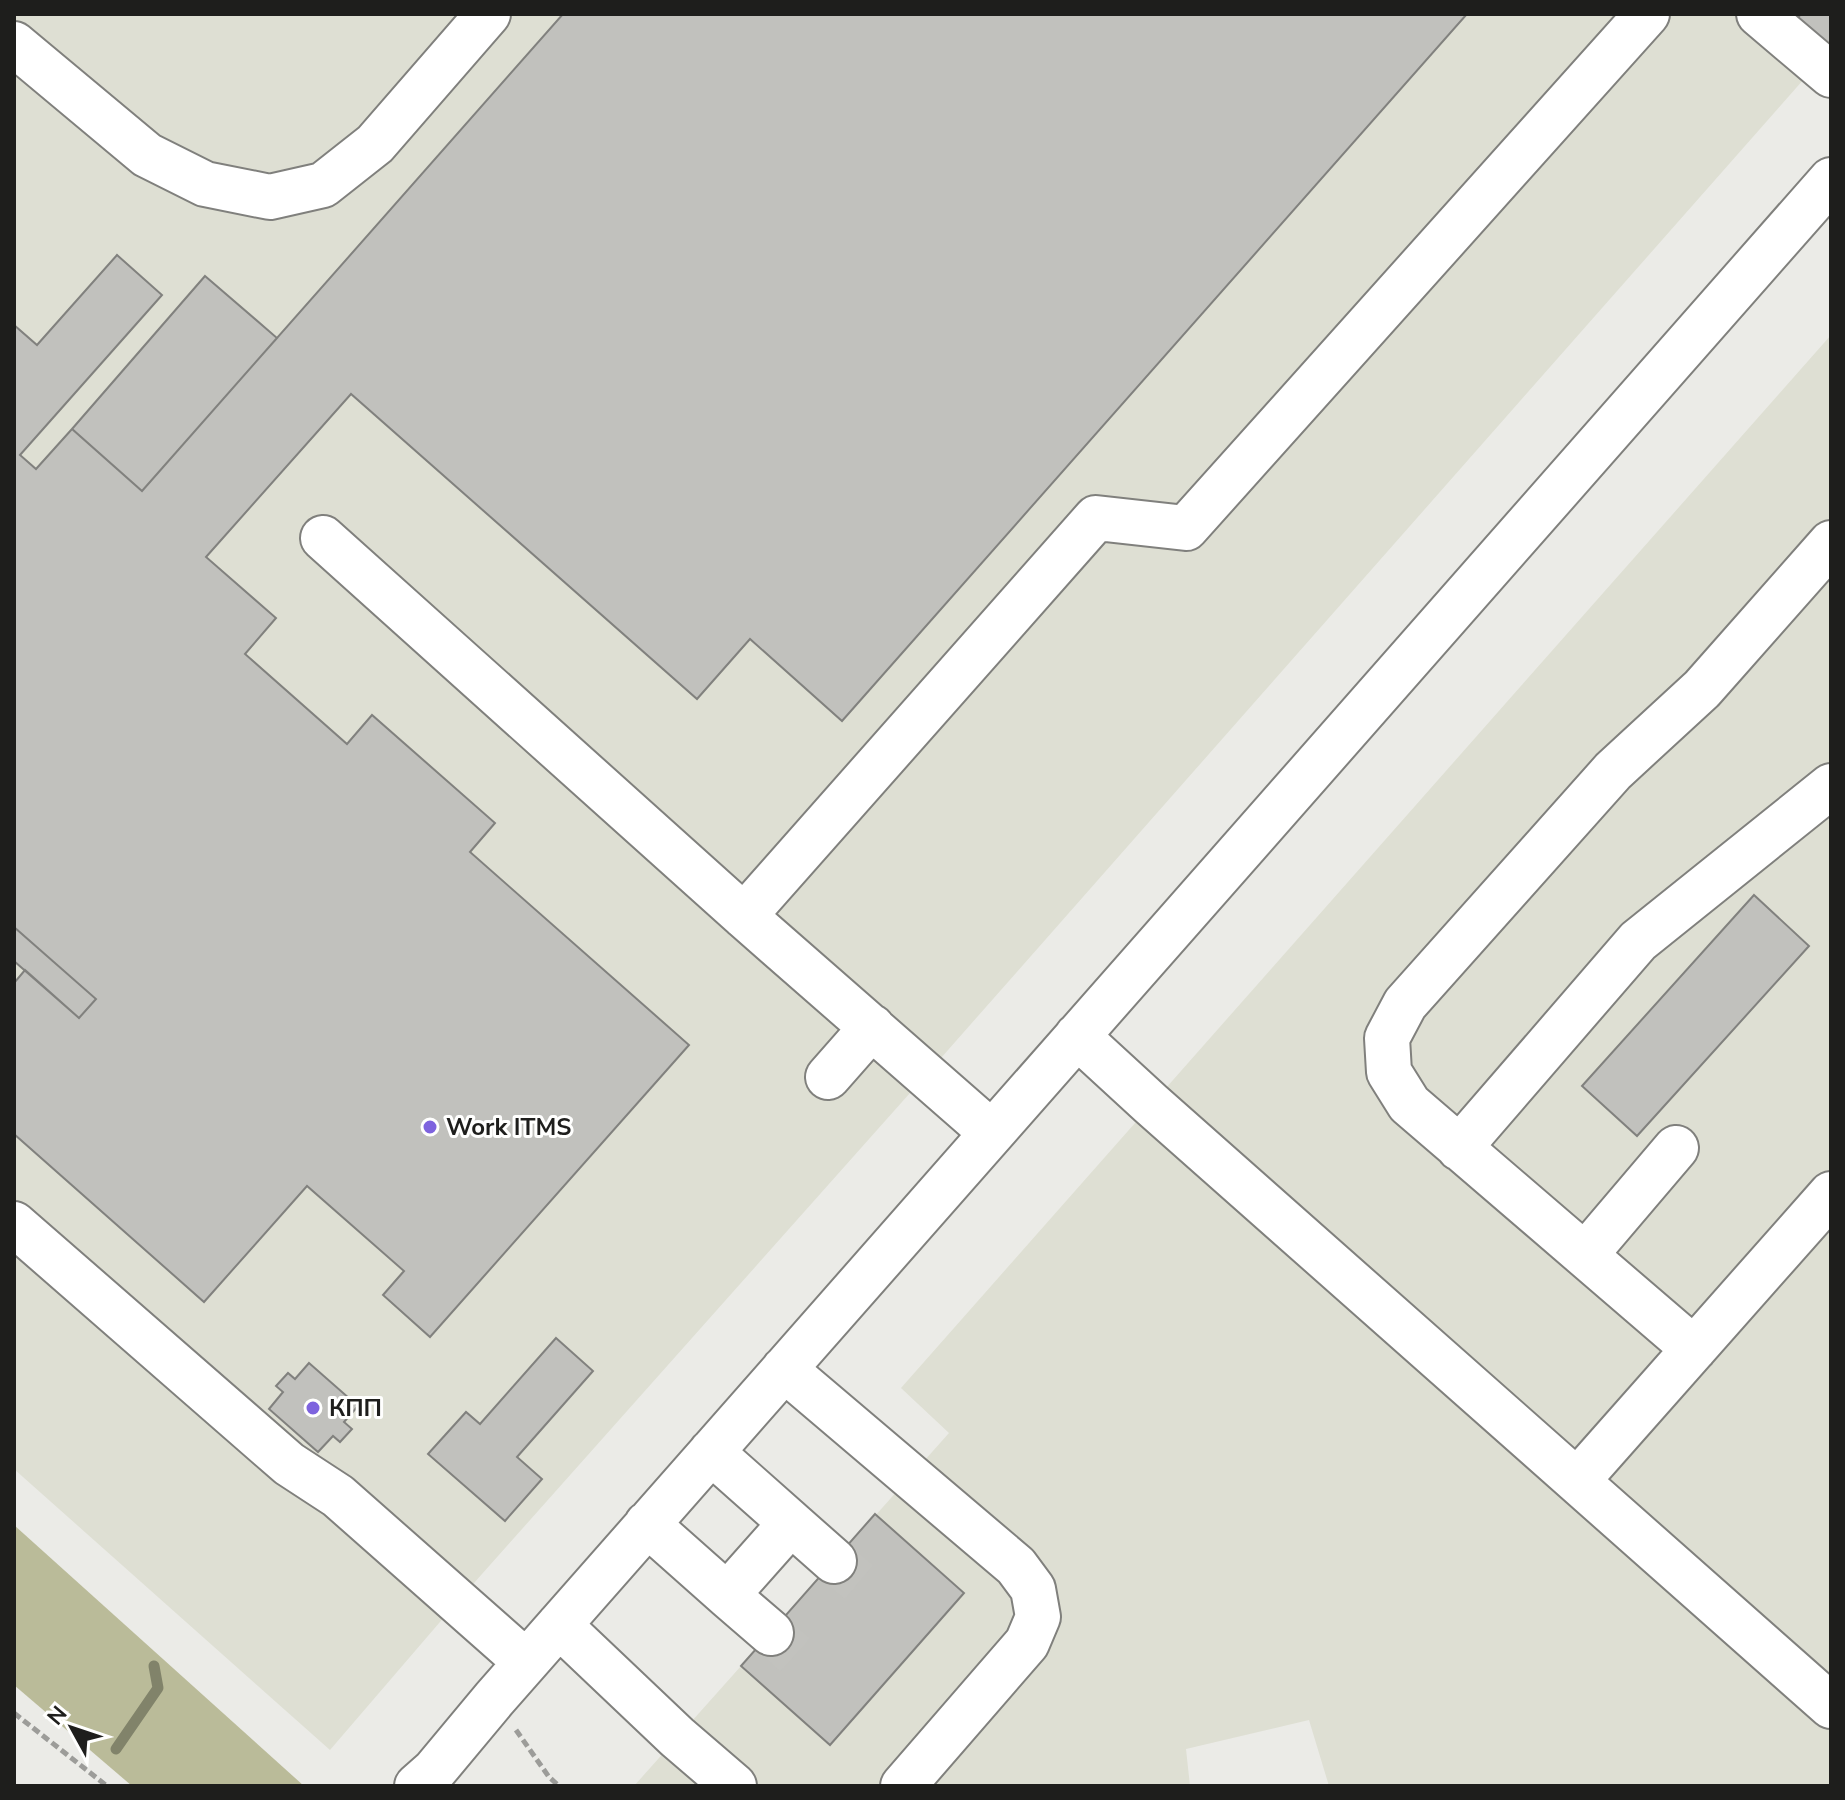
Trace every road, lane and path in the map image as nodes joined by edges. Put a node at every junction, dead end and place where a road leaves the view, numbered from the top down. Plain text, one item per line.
1 (488, 14) edge
2 (1647, 14) edge
3 (1759, 14) edge
4 (14, 44) edge
5 (1831, 75) edge
6 (1831, 180) edge
7 (323, 538) dead end
8 (1831, 543) edge
9 (1831, 786) edge
10 (744, 916) junction
11 (872, 1027) junction
12 (1077, 1036) junction
13 (828, 1077) dead end
14 (992, 1133) junction
15 (1459, 1148) junction
16 (1676, 1148) dead end
17 (1831, 1194) edge
18 (14, 1224) edge
19 (1585, 1255) junction
20 (1694, 1349) junction
21 (784, 1369) junction
22 (711, 1452) junction
23 (1577, 1481) junction
24 (791, 1523) junction
25 (647, 1524) junction
26 (834, 1561) tunnel mouth
27 (727, 1595) junction
28 (559, 1625) junction
29 (771, 1633) tunnel mouth
30 (526, 1662) junction
31 (494, 1699) junction
32 (1831, 1706) edge
33 (14, 1713) edge
34 (107, 1786) edge
35 (417, 1786) edge
36 (559, 1786) edge
37 (734, 1786) edge
38 (903, 1786) edge

1 - 4 street
2 - 10 street
3 - 5 street
6 - 12 street
7 - 10 street
8 - 15 street
9 - 15 street
10 - 11 street
11 - 13 street
11 - 14 street
12 - 14 street
12 - 23 street
14 - 21 street
15 - 19 street
16 - 19 street
17 - 20 street
18 - 30 street
19 - 20 street
20 - 23 street
21 - 22 street
21 - 38 street
22 - 24 street
22 - 25 street
23 - 32 street
24 - 26 street
24 - 27 street
25 - 27 street
25 - 28 street
27 - 29 street
28 - 30 street
28 - 37 street
30 - 31 street
31 - 35 street
31 - 36 path
33 - 34 path

